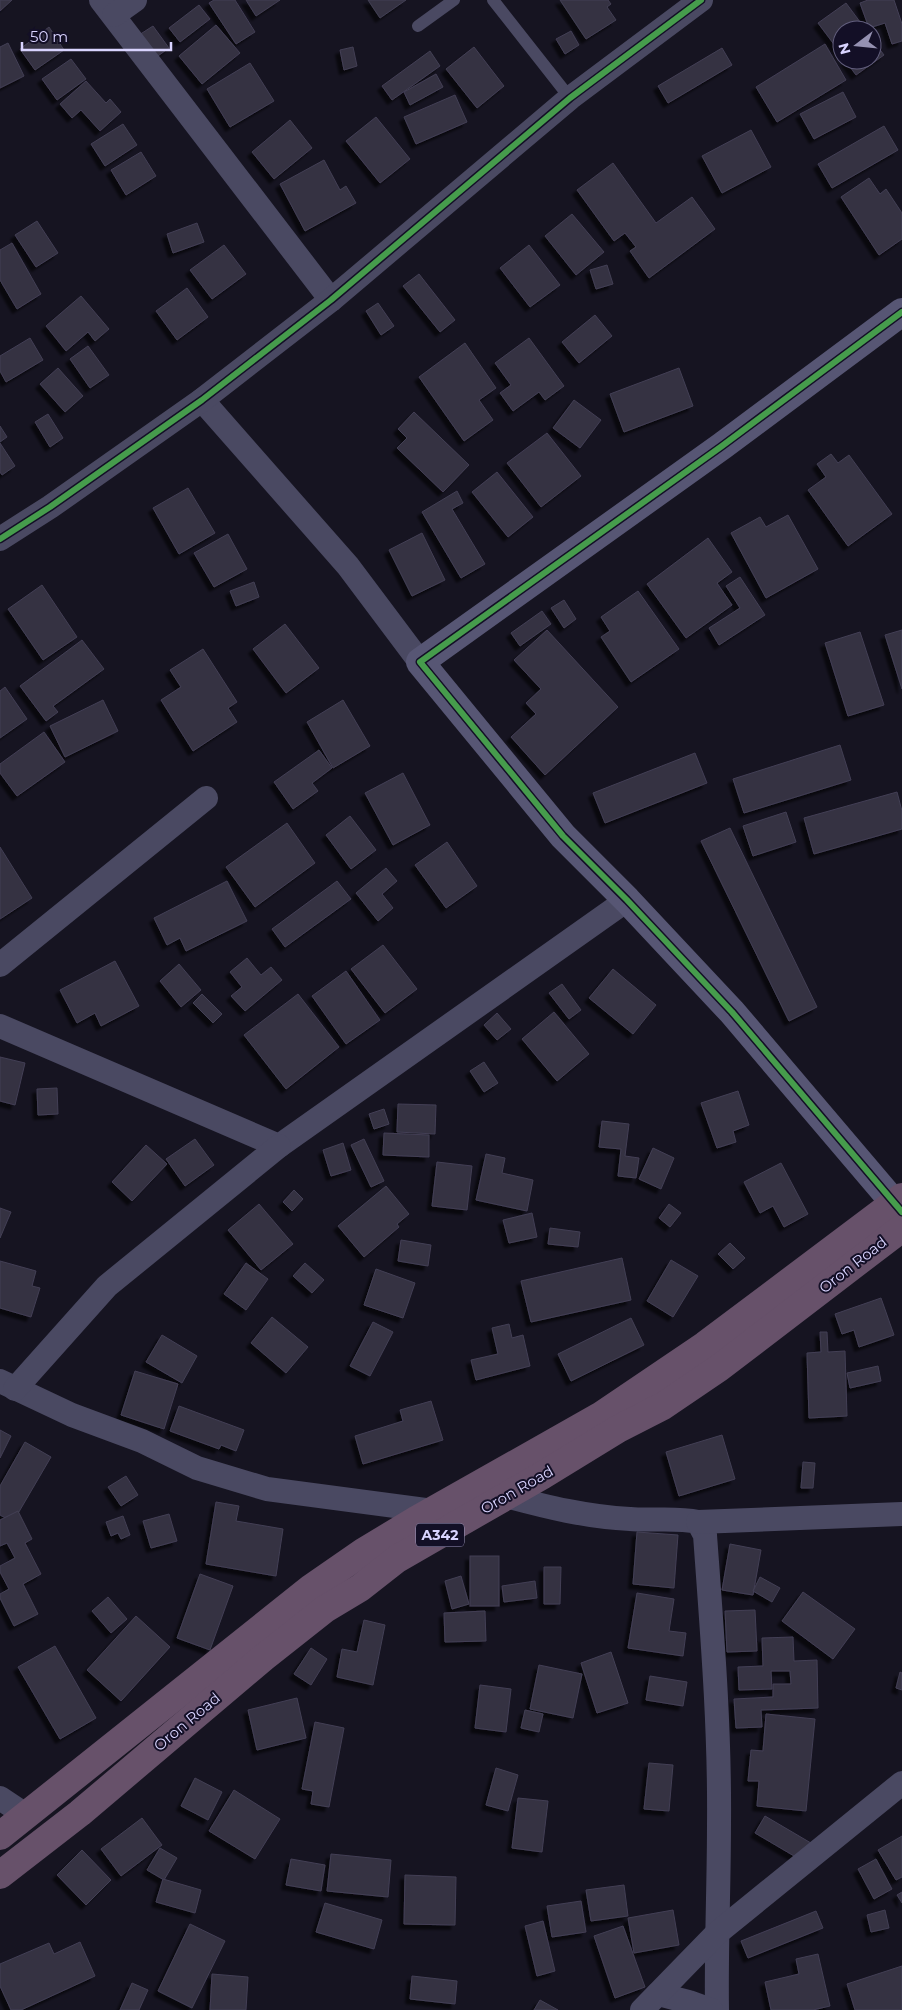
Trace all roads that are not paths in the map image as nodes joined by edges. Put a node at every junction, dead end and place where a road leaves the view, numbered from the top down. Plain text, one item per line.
1 (135, 0) edge
2 (454, 0) edge
3 (494, 0) edge
4 (701, 0) edge
5 (107, 8) edge
6 (418, 26) dead end
7 (570, 98) junction
8 (332, 300) junction
9 (902, 312) edge
10 (202, 400) junction
11 (0, 539) edge
12 (420, 662) junction
13 (206, 798) dead end
14 (627, 900) junction
15 (0, 965) edge
16 (0, 1026) edge
17 (279, 1146) junction
18 (900, 1209) edge
19 (7, 1386) edge
20 (506, 1496) junction
21 (433, 1510) junction
22 (902, 1514) edge
23 (698, 1522) junction
24 (902, 1783) edge
25 (0, 1798) edge
26 (28, 1816) junction
27 (0, 1836) edge
28 (0, 1874) edge
29 (716, 1934) junction
30 (650, 2002) edge
31 (711, 2010) edge
32 (718, 2010) edge

1 - 5 street
2 - 6 lane
3 - 7 lane
4 - 7 street
5 - 8 street
7 - 8 street
8 - 10 street
9 - 12 street
10 - 11 street
10 - 12 street
12 - 14 street
13 - 15 street
14 - 17 street
14 - 18 street
16 - 17 street
17 - 19 street
18 - 20 highway, Oron Road / A342
18 - 21 highway, Oron Road / A342
19 - 21 street
20 - 23 street
20 - 28 highway, Oron Road / A342
21 - 26 highway, Oron Road / A342
22 - 23 street
23 - 29 street
24 - 29 street
25 - 26 street
26 - 27 highway, Oron Road / A342
29 - 30 street
29 - 32 street
30 - 31 street

